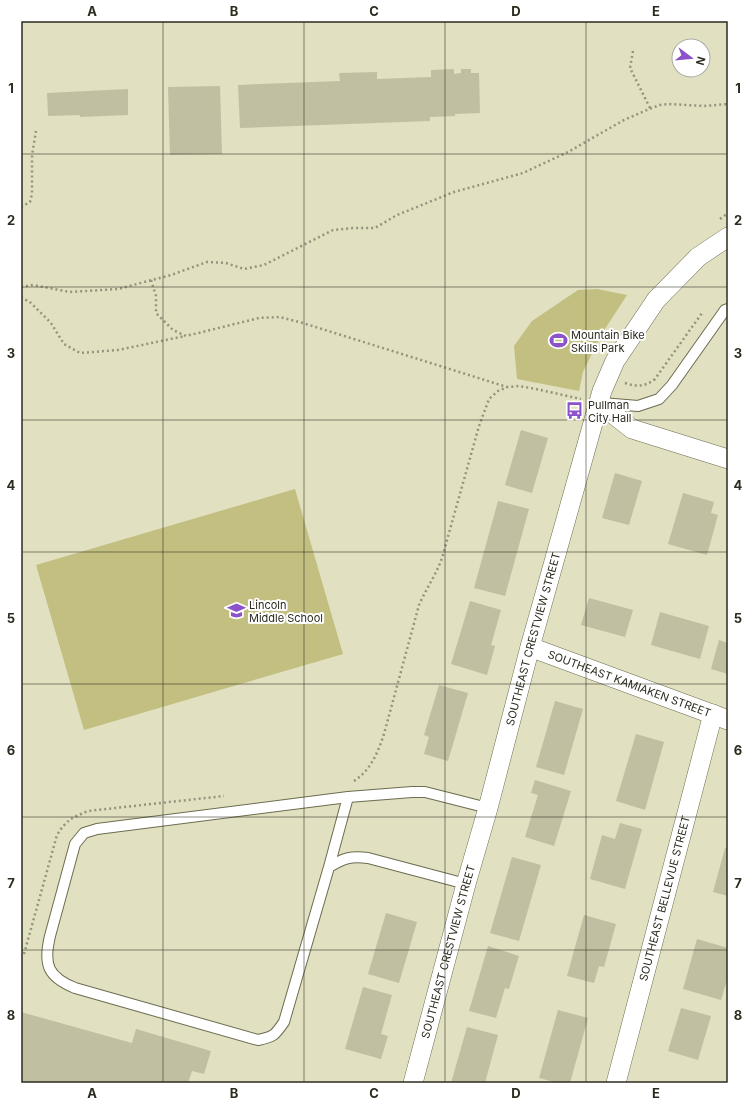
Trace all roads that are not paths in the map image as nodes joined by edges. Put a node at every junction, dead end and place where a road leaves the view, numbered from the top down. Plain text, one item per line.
1 (728, 237) edge
2 (728, 309) edge
3 (599, 403) junction
4 (728, 459) edge
5 (530, 647) junction
6 (721, 717) edge
7 (348, 797) junction
8 (488, 808) junction
9 (329, 867) junction
10 (466, 884) junction
11 (413, 1083) edge
12 (616, 1083) edge

1 - 3 street, SOUTHEAST CRESTVIEW STREET
2 - 3 lane
3 - 4 street
3 - 5 street, SOUTHEAST CRESTVIEW STREET
5 - 6 street, SOUTHEAST KAMIAKEN STREET
5 - 8 street, SOUTHEAST CRESTVIEW STREET
6 - 12 street, SOUTHEAST BELLEVUE STREET
7 - 8 lane
7 - 9 lane
7 - 9 lane
8 - 10 street, SOUTHEAST CRESTVIEW STREET
9 - 10 lane
10 - 11 street, SOUTHEAST CRESTVIEW STREET

